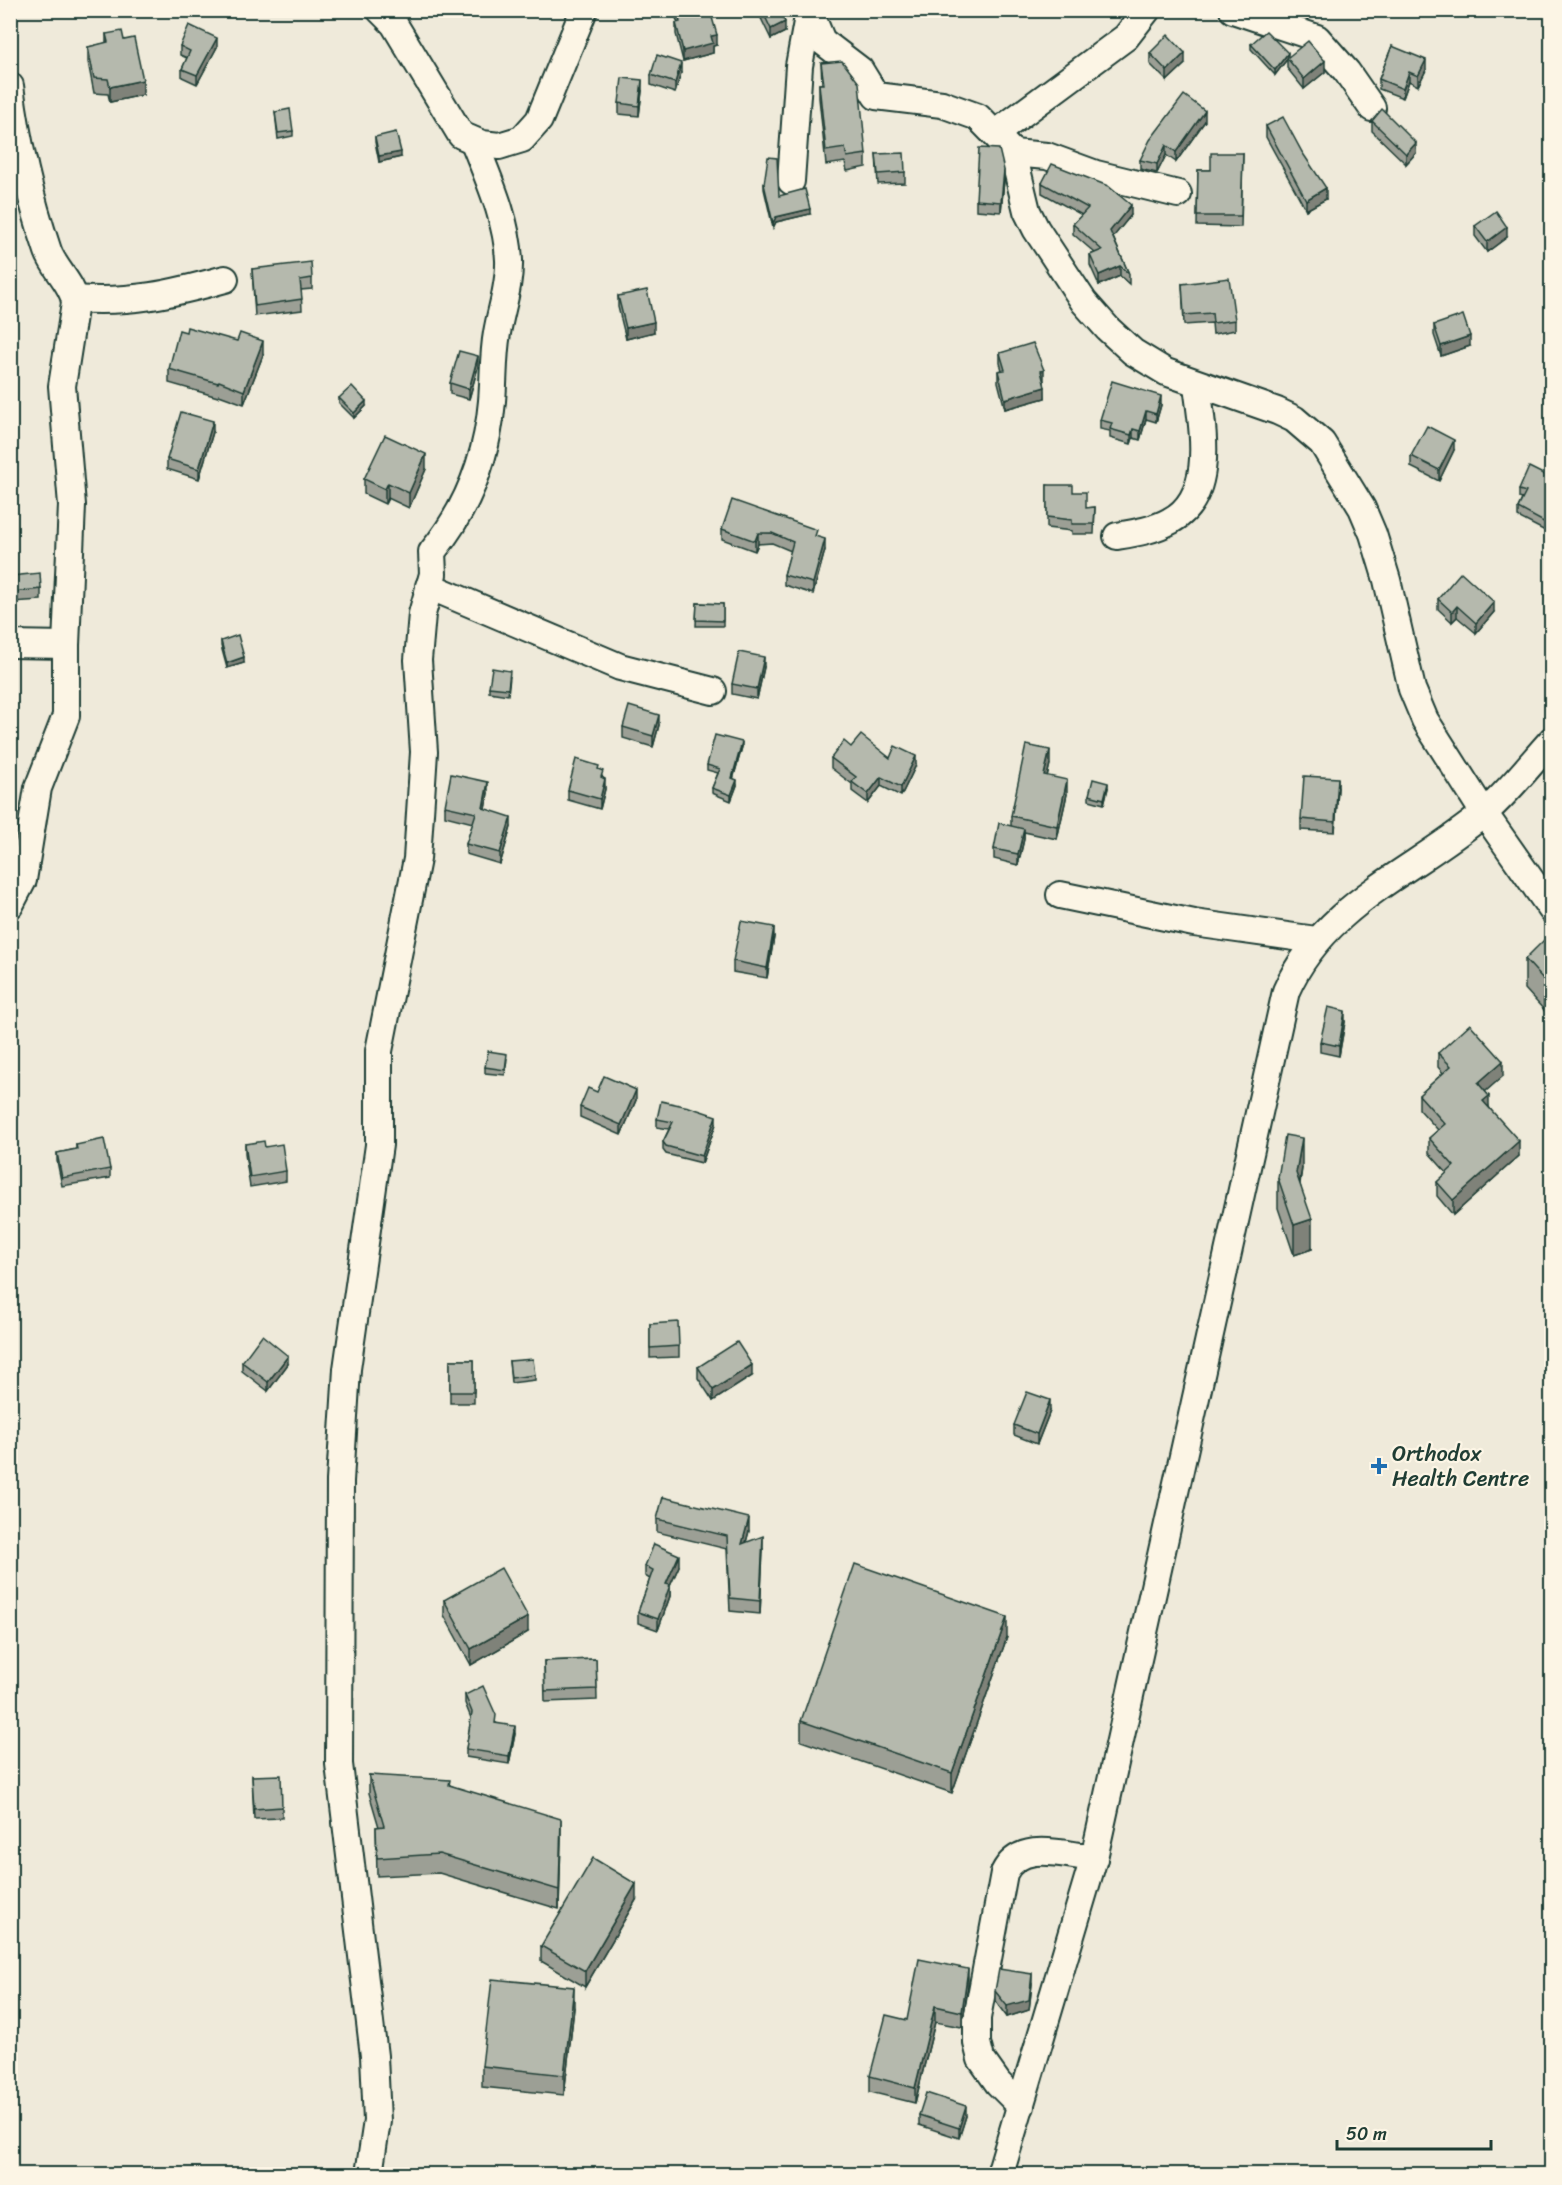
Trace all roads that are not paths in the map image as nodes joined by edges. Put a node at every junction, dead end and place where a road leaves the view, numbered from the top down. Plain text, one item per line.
1 (380, 10) edge
2 (584, 10) edge
3 (1147, 10) edge
4 (1233, 10) edge
5 (809, 11) edge
6 (10, 86) edge
7 (1372, 108) dead end
8 (995, 134) junction
9 (474, 142) junction
10 (1013, 153) junction
11 (791, 181) dead end
12 (1178, 194) dead end
13 (225, 279) dead end
14 (75, 299) junction
15 (1197, 385) junction
16 (1117, 537) dead end
17 (429, 586) junction
18 (10, 644) edge
19 (66, 645) junction
20 (713, 691) dead end
21 (1551, 740) edge
22 (1484, 813) junction
23 (1060, 895) dead end
24 (10, 905) edge
25 (1551, 910) edge
26 (1316, 940) junction
27 (1094, 1858) junction
28 (1020, 2106) junction
29 (369, 2175) edge
30 (1000, 2175) edge

1 - 9 street
2 - 9 street
3 - 8 street
4 - 7 street
5 - 8 street
5 - 11 street
6 - 14 street
8 - 10 street
9 - 17 street
10 - 12 street
10 - 15 street
13 - 14 street
14 - 19 street
15 - 16 street
15 - 22 street
17 - 20 street
17 - 29 street
18 - 19 street
19 - 24 street
21 - 22 street
22 - 25 street
22 - 26 street
23 - 26 street
26 - 27 street
27 - 28 street
27 - 28 street
28 - 30 street

